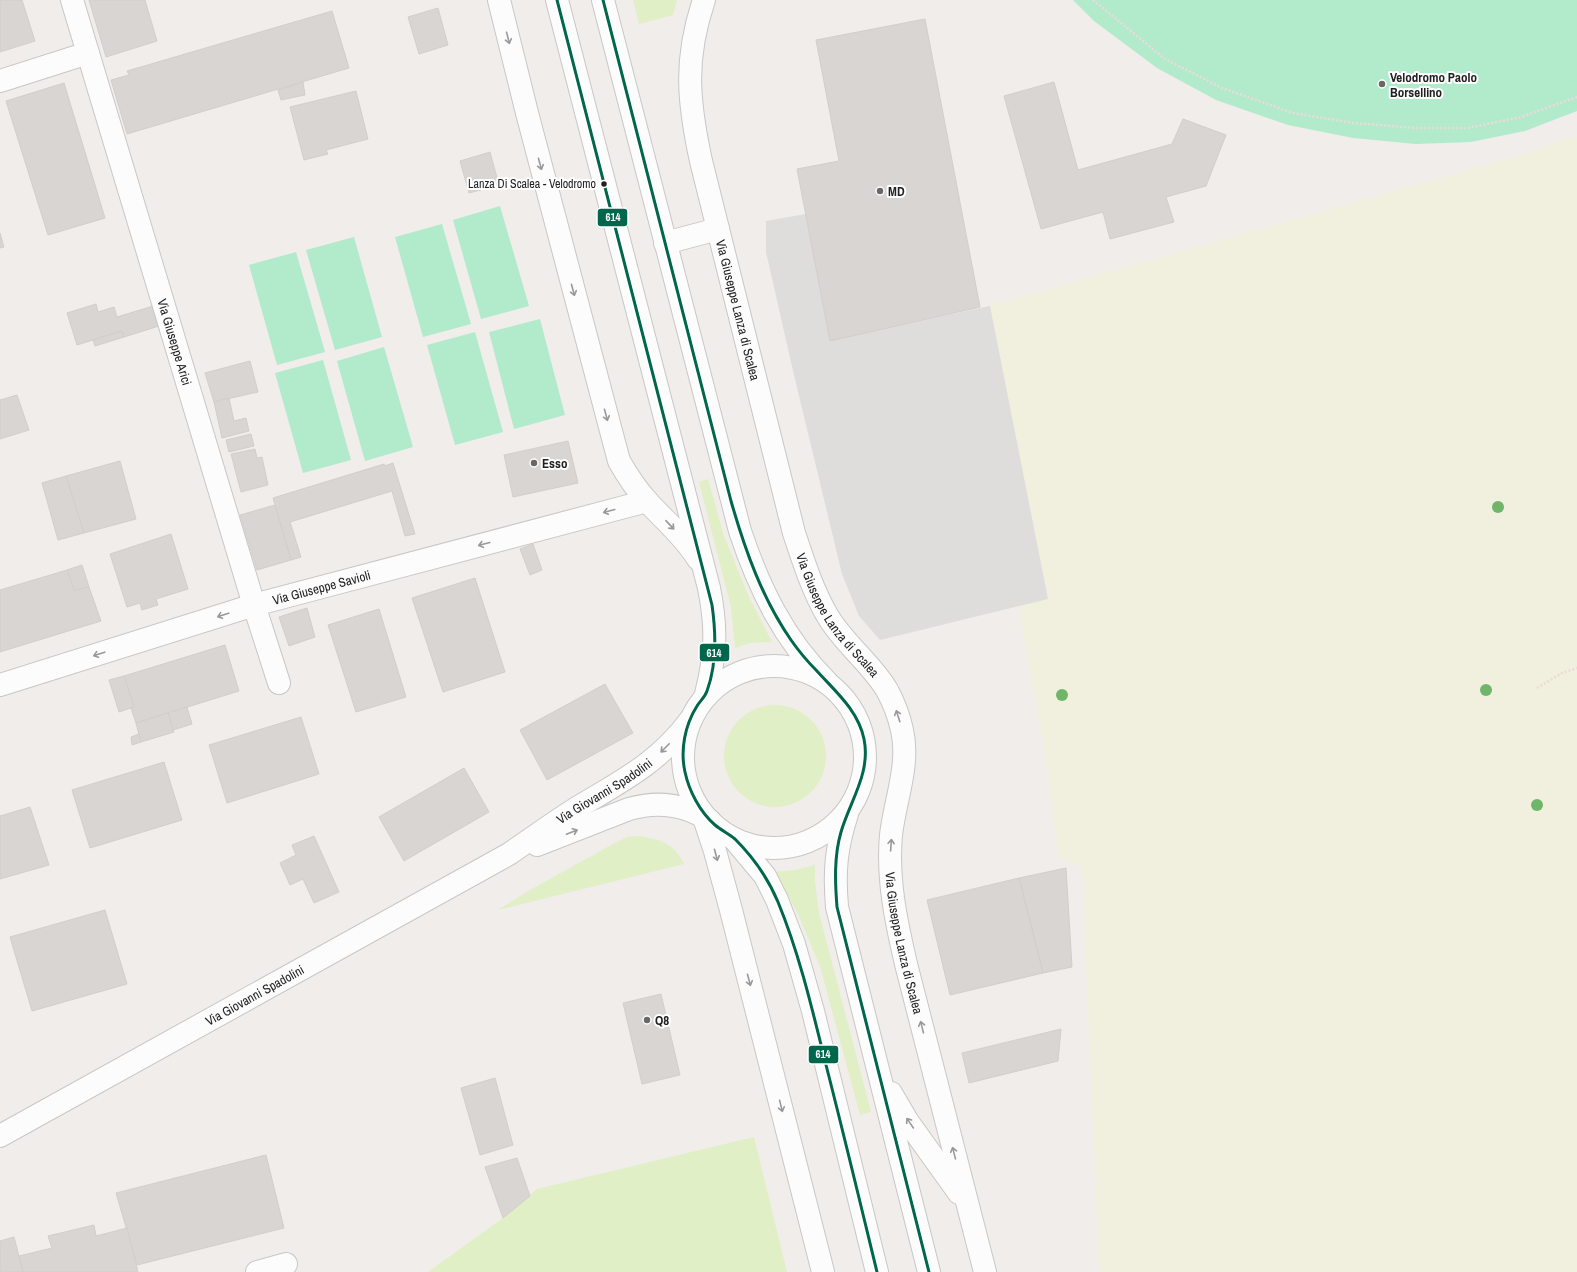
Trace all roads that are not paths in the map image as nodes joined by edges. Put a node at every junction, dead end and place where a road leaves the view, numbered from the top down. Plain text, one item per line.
1 (72, 0) edge
2 (499, 0) edge
3 (557, 0) edge
4 (602, 0) edge
5 (704, 0) edge
6 (88, 53) junction
7 (0, 81) edge
8 (718, 229) junction
9 (665, 243) junction
10 (647, 501) junction
11 (705, 572) junction
12 (254, 605) junction
13 (827, 682) junction
14 (280, 683) dead end
15 (0, 685) edge
16 (706, 694) junction
17 (691, 719) junction
18 (847, 812) junction
19 (705, 814) junction
20 (732, 837) junction
21 (509, 854) junction
22 (871, 1044) junction
23 (0, 1136) edge
24 (974, 1228) junction
25 (816, 1242) junction
26 (286, 1264) dead end
27 (257, 1272) edge
28 (823, 1272) edge
29 (829, 1272) edge
30 (877, 1272) edge
31 (929, 1272) edge
32 (985, 1272) edge

1 - 6 street, Via Giuseppe Arici
2 -> 10 street
3 - 11 street
4 - 9 street
5 - 8 street, Via Giuseppe Lanza di Scalea
6 - 7 street
6 - 12 street, Via Giuseppe Arici
8 - 9 street
24 -> 8 street, Via Giuseppe Lanza di Scalea
9 - 13 street
10 -> 11 street
10 -> 12 street, Via Giuseppe Savioli
11 - 16 street
12 - 14 street, Via Giuseppe Arici
12 -> 15 street, Via Giuseppe Savioli
13 - 16 street
13 - 18 street
16 - 17 street
17 - 19 street
17 -> 21 street, Via Giovanni Spadolini
18 - 20 street
18 - 22 street, Via Giuseppe Lanza di Scalea
19 - 20 street
21 -> 19 street, Via Giovanni Spadolini
19 -> 25 street
20 - 30 street
21 - 23 street, Via Giovanni Spadolini
24 -> 22 street, Via Giuseppe Lanza di Scalea
22 - 31 street, Via Giuseppe Lanza di Scalea
24 - 32 street, Via Giuseppe Lanza di Scalea
25 - 28 street
25 - 29 street
26 - 27 street

